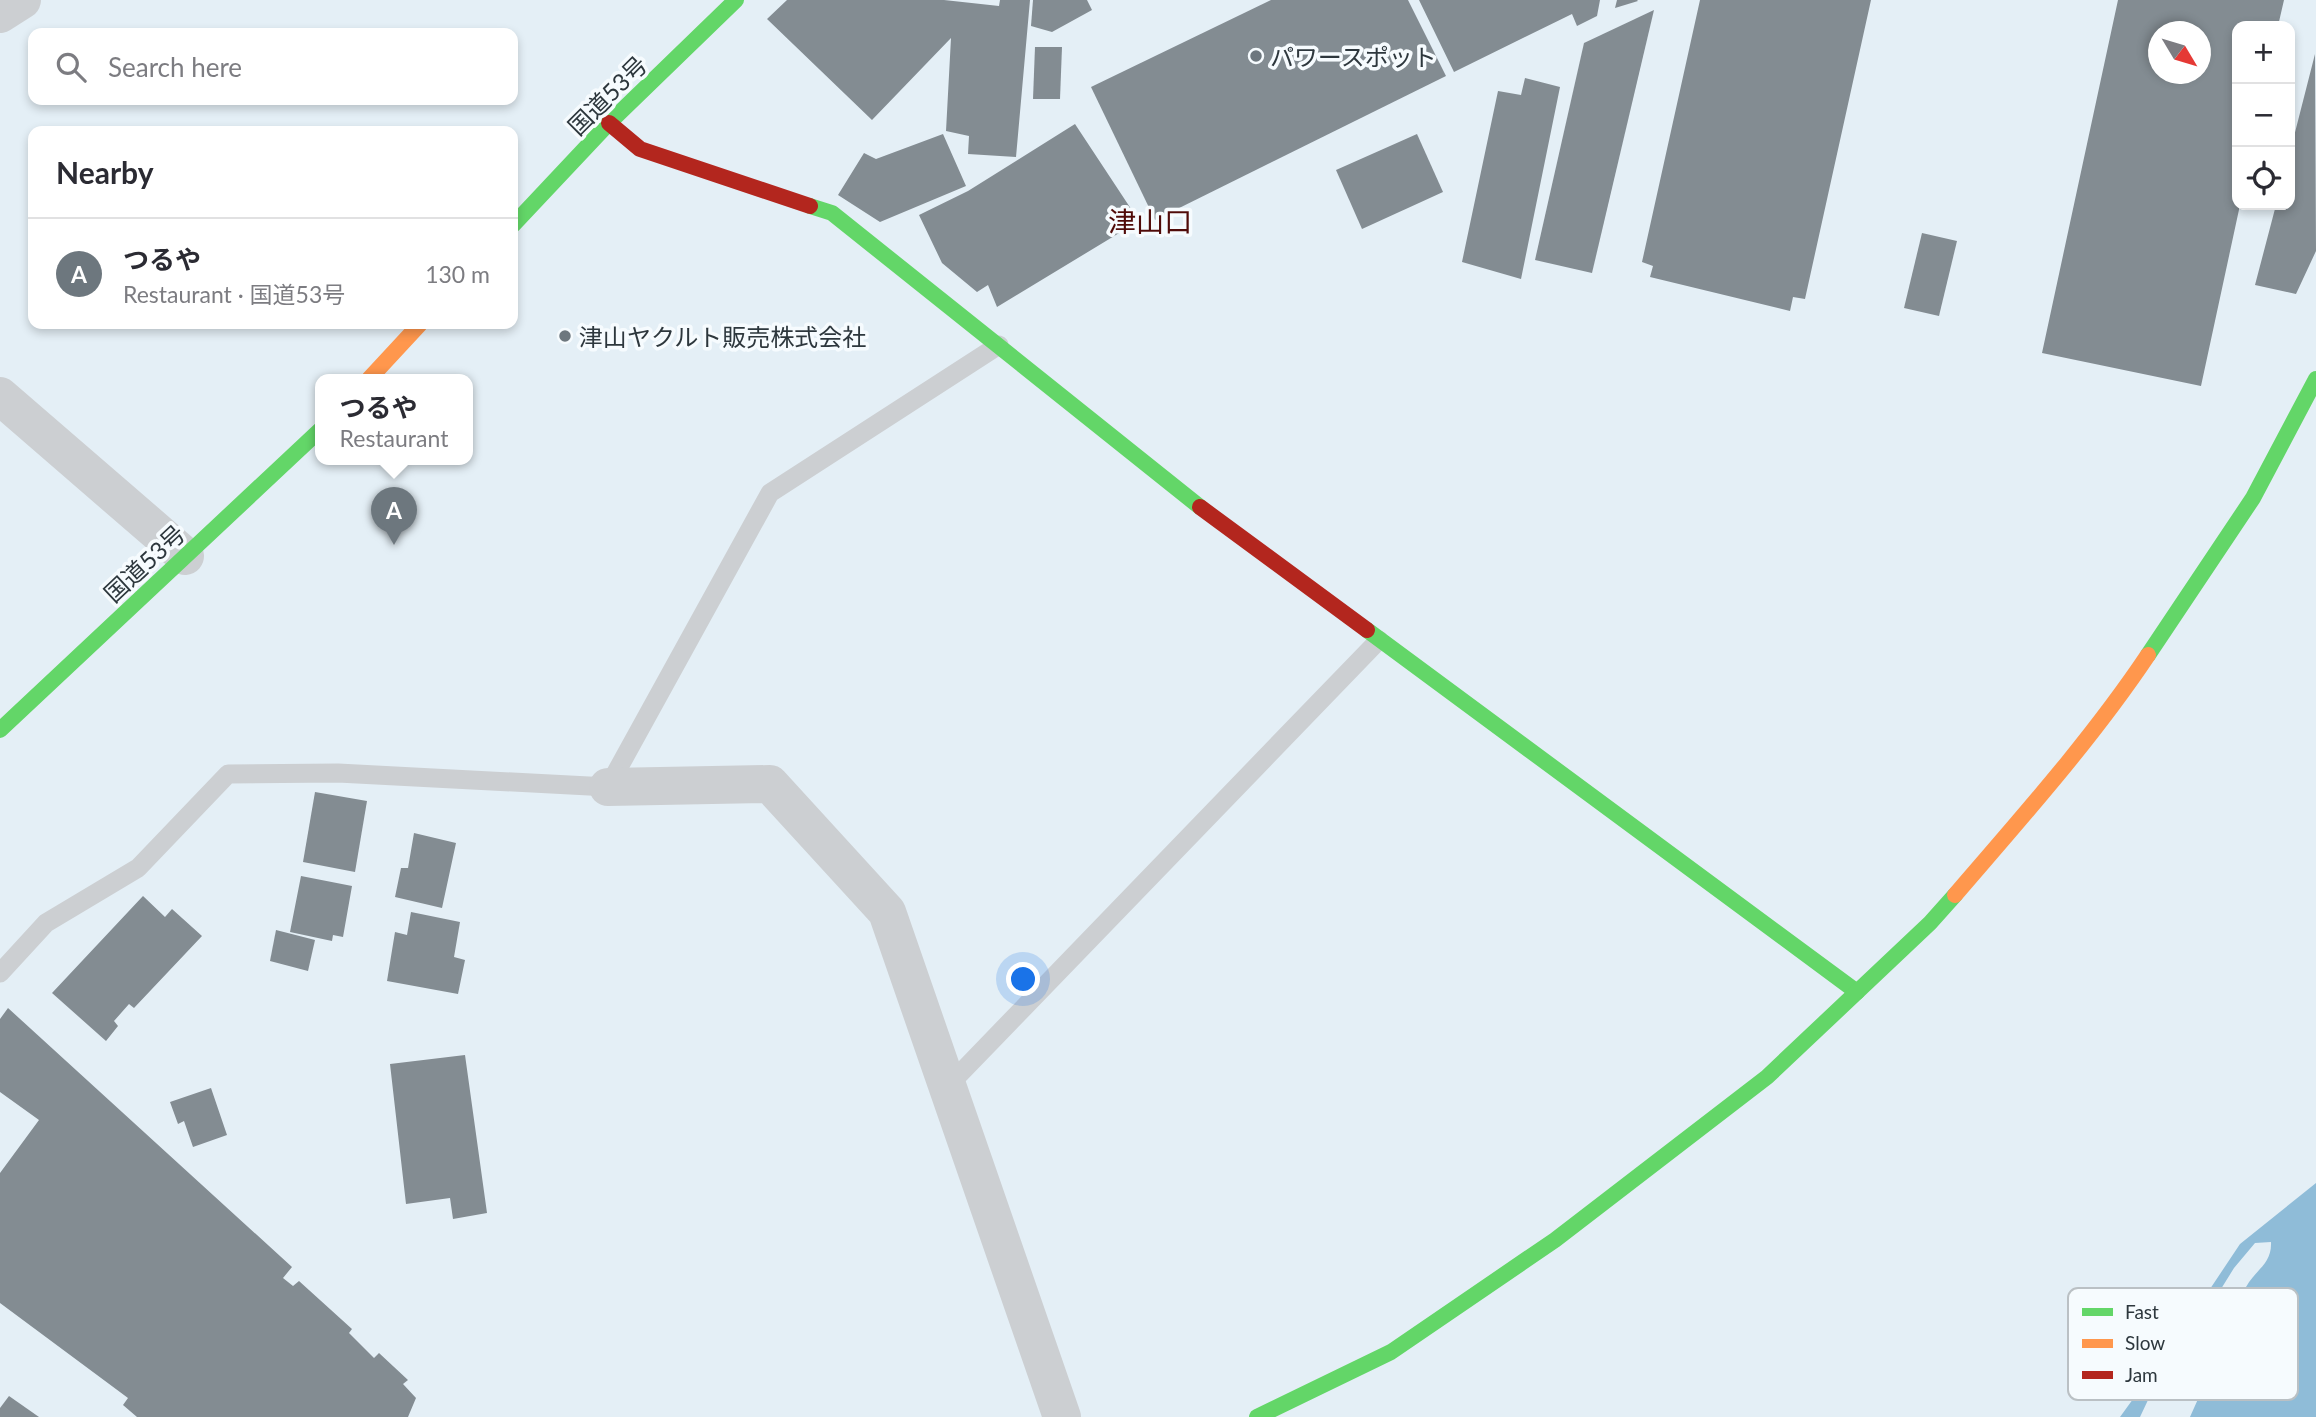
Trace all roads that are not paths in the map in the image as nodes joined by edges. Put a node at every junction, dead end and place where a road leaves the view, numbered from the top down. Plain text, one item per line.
1 (22, 0) edge
2 (736, 0) edge
3 (0, 14) edge
4 (609, 123) junction
5 (518, 220) edge
6 (415, 329) edge
7 (999, 345) junction
8 (374, 374) edge
9 (2316, 379) edge
10 (0, 396) edge
11 (315, 435) edge
12 (185, 556) junction
13 (1379, 640) junction
14 (0, 730) edge
15 (608, 788) junction
16 (0, 973) edge
17 (1857, 992) junction
18 (948, 1086) junction
19 (1062, 1417) edge
20 (1257, 1417) edge

1 - 3 street
2 - 4 main road, 国道53号
4 - 5 main road, 国道53号
4 - 7 main road
6 - 8 main road
7 - 13 main road
7 - 15 lane
9 - 17 main road
10 - 12 street
11 - 12 main road, 国道53号
12 - 14 main road, 国道53号
13 - 17 main road
13 - 18 lane
15 - 16 lane
15 - 18 street
17 - 20 main road
18 - 19 street

